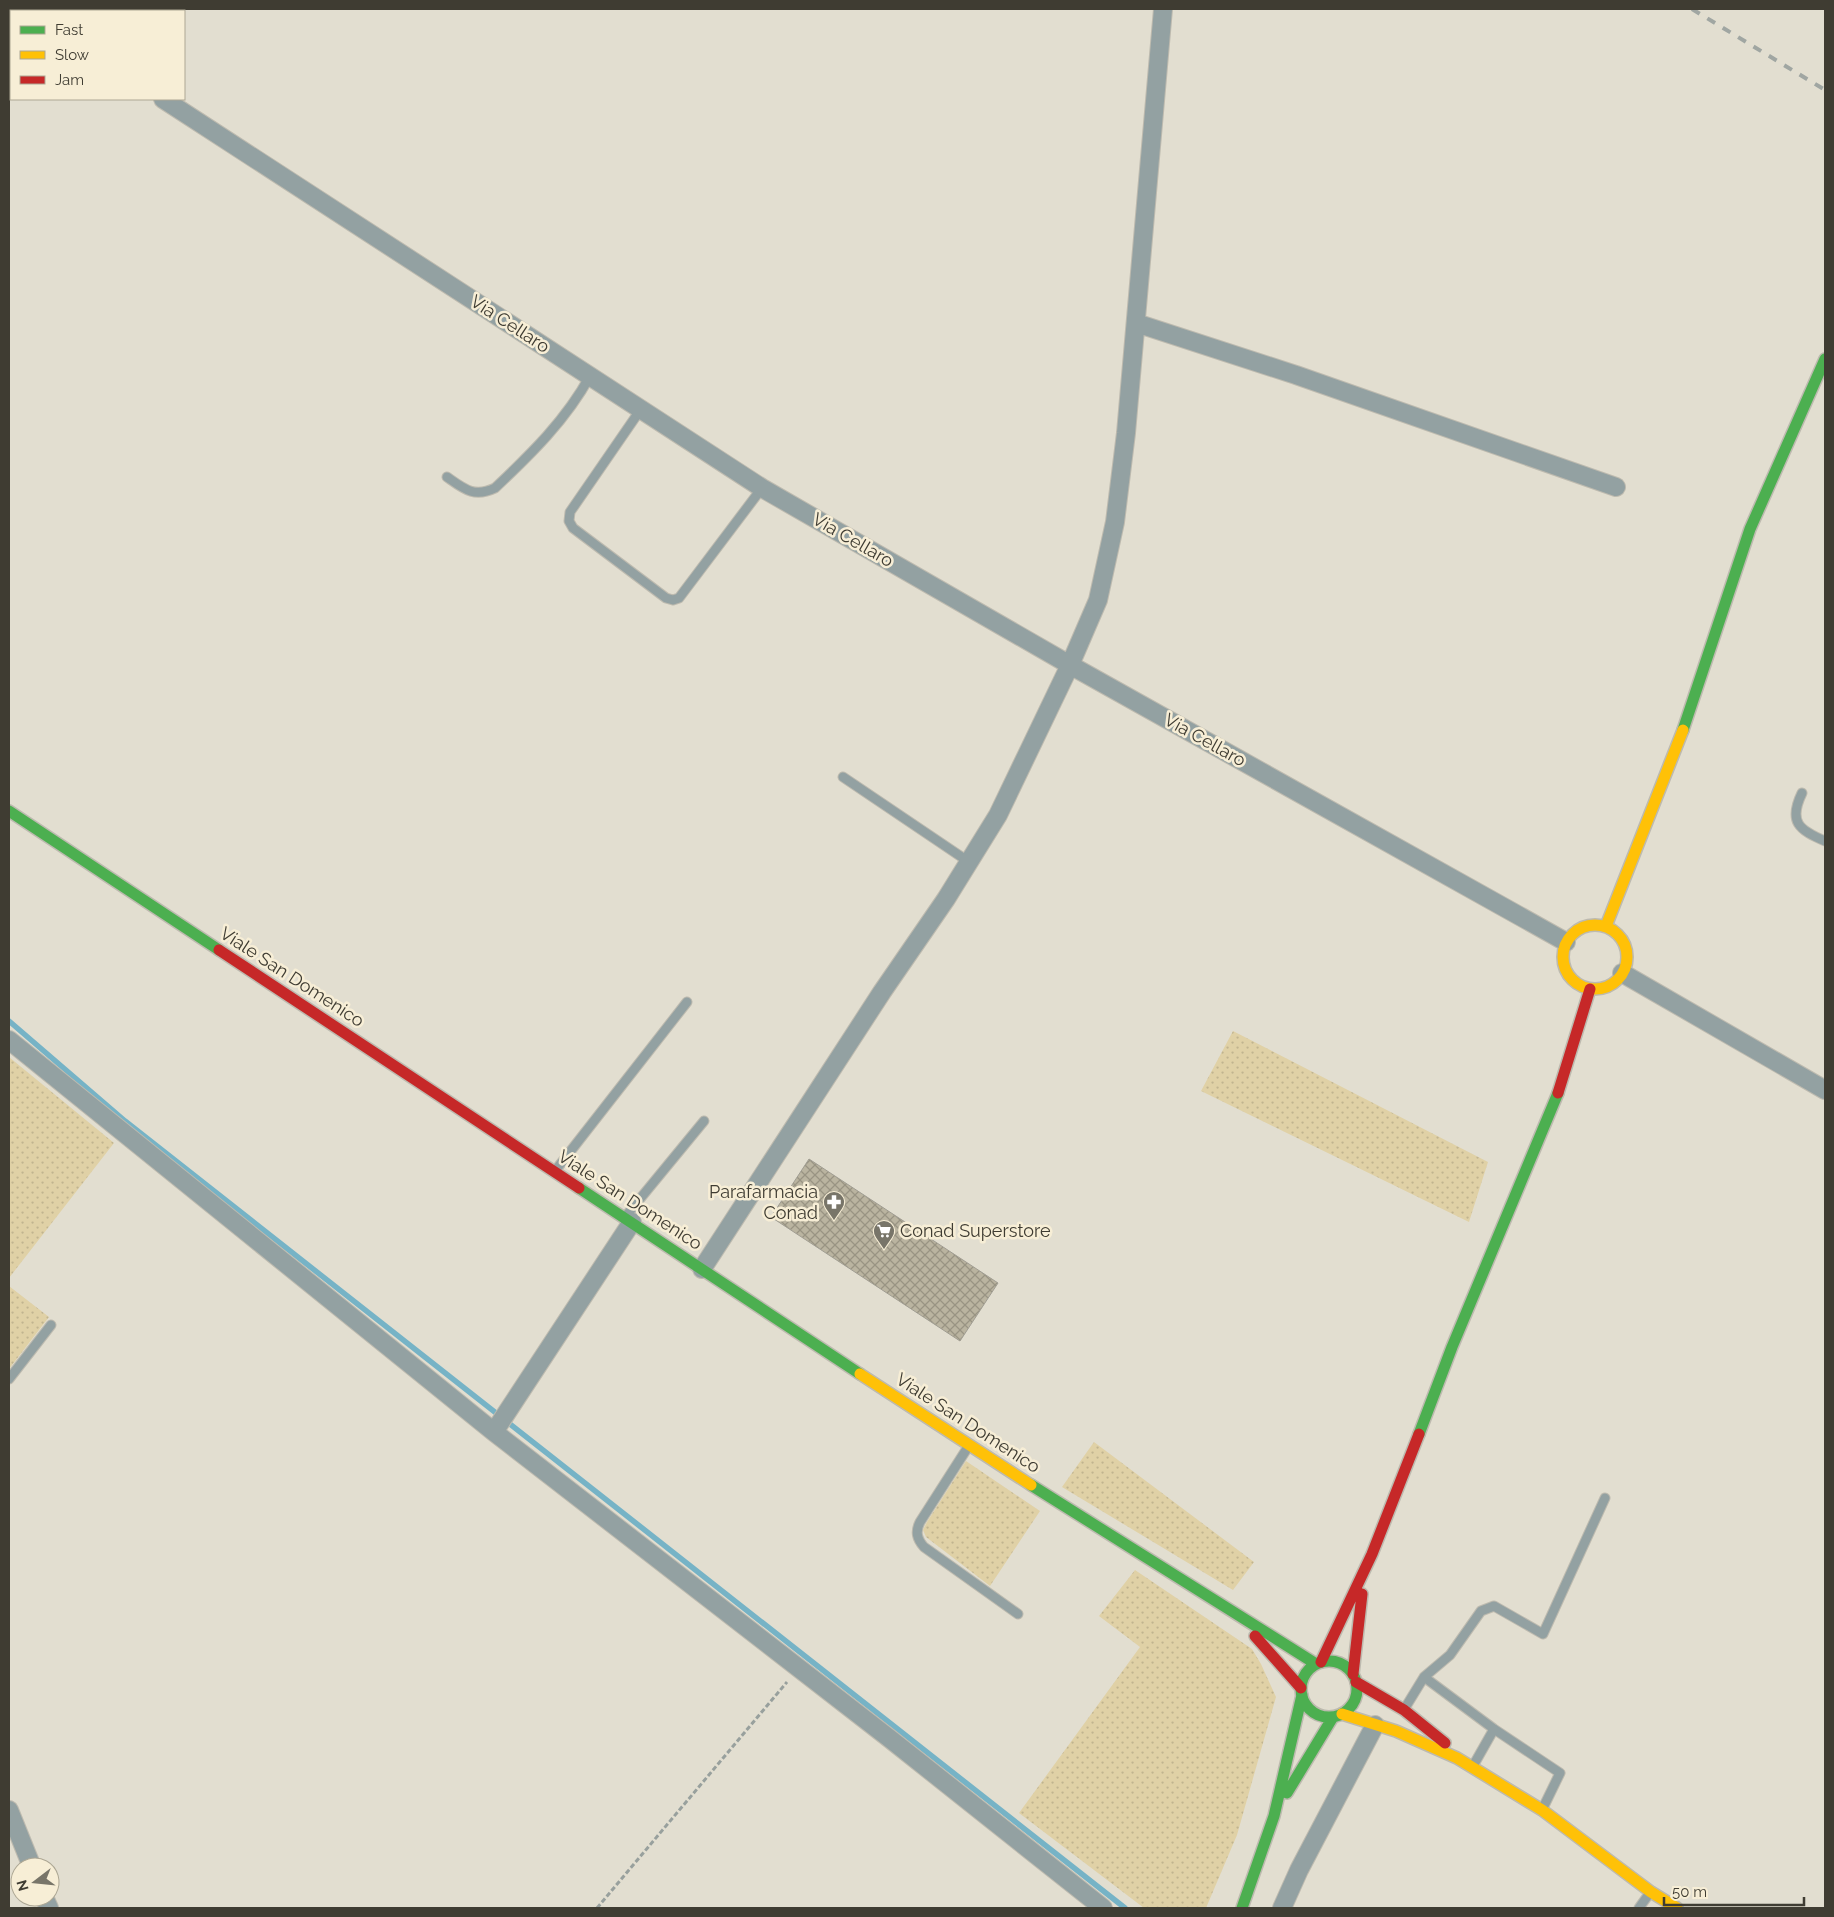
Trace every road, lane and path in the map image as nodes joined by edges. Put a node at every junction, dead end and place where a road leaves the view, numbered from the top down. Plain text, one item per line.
1 (1163, 9) edge
2 (165, 100) edge
3 (1136, 323) junction
4 (1825, 360) edge
5 (590, 376) junction
6 (641, 409) junction
7 (447, 477) dead end
8 (1616, 487) dead end
9 (762, 488) junction
10 (1070, 665) junction
11 (843, 777) dead end
12 (1802, 793) dead end
13 (9, 810) edge
14 (1825, 841) edge
15 (969, 862) junction
16 (1606, 926) junction
17 (1566, 942) junction
18 (1622, 973) junction
19 (1590, 989) junction
20 (687, 1002) dead end
21 (9, 1040) edge
22 (1825, 1090) edge
23 (704, 1121) dead end
24 (555, 1171) junction
25 (628, 1220) junction
26 (702, 1269) junction
27 (51, 1325) dead end
28 (9, 1378) edge
29 (500, 1422) junction
30 (968, 1446) junction
31 (1605, 1498) dead end
32 (1364, 1573) junction
33 (1018, 1614) dead end
34 (1235, 1614) junction
35 (1318, 1663) junction
36 (798, 1668) junction
37 (1424, 1677) junction
38 (1354, 1678) junction
39 (1302, 1691) junction
40 (1404, 1710) junction
41 (1338, 1716) junction
42 (1375, 1725) junction
43 (1494, 1729) junction
44 (1457, 1758) junction
45 (1472, 1767) junction
46 (9, 1810) edge
47 (1542, 1810) junction
48 (1274, 1816) junction
49 (28, 1857) edge
50 (1651, 1892) junction
51 (597, 1908) edge
52 (1103, 1908) edge
53 (1242, 1908) edge
54 (1282, 1908) edge
55 (1639, 1908) edge
56 (1677, 1908) edge

1 - 3 street
2 - 5 street, Via Cellaro
3 - 8 street
3 - 10 street
4 - 16 main road
5 - 6 street, Via Cellaro
5 - 7 lane
6 - 9 street, Via Cellaro
6 - 9 lane
9 - 10 street, Via Cellaro
10 - 15 street
10 - 17 street, Via Cellaro
11 - 15 lane
12 - 14 lane
13 - 24 main road, Viale San Domenico
15 - 26 street
16 - 17 main road
16 - 18 main road
17 - 19 main road
18 - 19 main road
18 - 22 street
19 - 32 main road
20 - 24 lane
21 - 29 street
23 - 25 lane
24 - 25 main road, Viale San Domenico
25 - 26 main road, Viale San Domenico
25 - 29 street
26 - 30 main road, Viale San Domenico
27 - 28 lane
29 - 36 street
30 - 33 lane
30 - 34 main road, Viale San Domenico
31 - 37 lane
32 - 35 main road
32 - 38 main road
34 - 35 main road, Viale San Domenico
34 - 39 main road, Viale San Domenico
35 - 38 main road
35 - 39 main road
36 - 51 path
36 - 52 street
37 - 40 lane
37 - 43 lane
38 - 40 main road
38 - 41 main road
39 - 41 main road
39 - 48 main road
40 - 44 main road
41 - 42 main road
41 - 48 main road
42 - 44 main road
42 - 54 street
43 - 45 lane
43 - 47 lane
44 - 45 main road
45 - 47 main road
46 - 49 street
47 - 50 main road
48 - 53 main road
50 - 55 lane
50 - 56 main road

